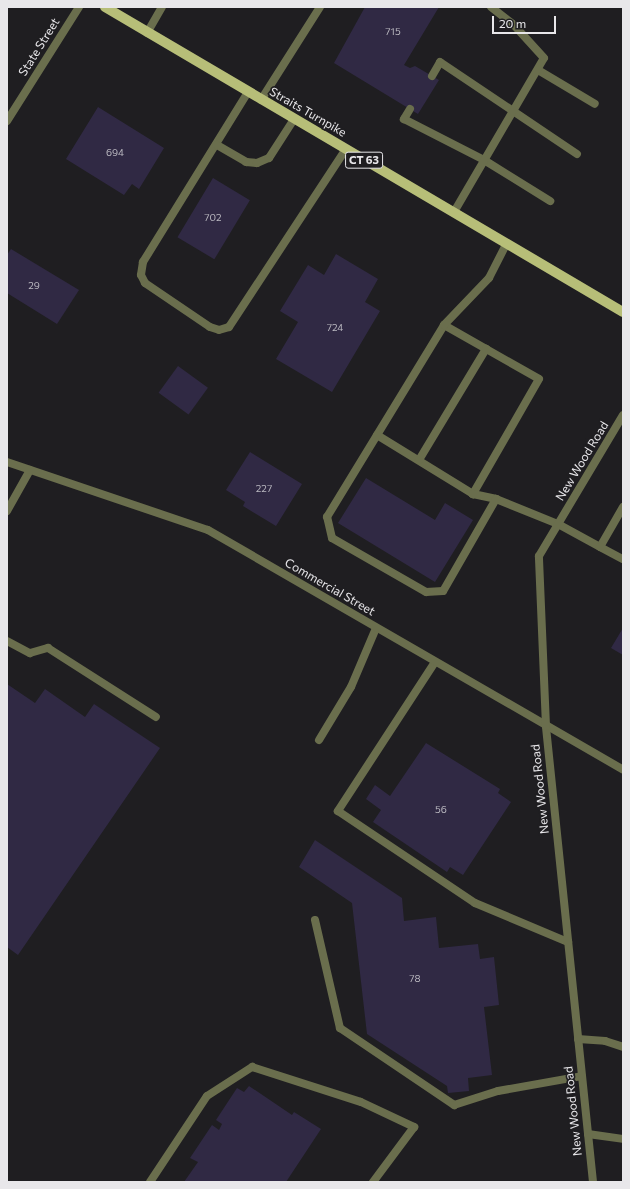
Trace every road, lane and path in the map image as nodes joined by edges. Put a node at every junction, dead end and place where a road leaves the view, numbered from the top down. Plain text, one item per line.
1 (79, 7) edge
2 (105, 7) edge
3 (162, 7) edge
4 (320, 7) edge
5 (491, 7) edge
6 (147, 33) junction
7 (538, 70) junction
8 (432, 76) dead end
9 (248, 92) junction
10 (261, 100) junction
11 (595, 104) dead end
12 (410, 109) dead end
13 (513, 112) junction
14 (294, 118) junction
15 (7, 121) edge
16 (217, 145) junction
17 (346, 149) junction
18 (577, 154) dead end
19 (484, 160) junction
20 (550, 201) dead end
21 (454, 212) junction
22 (507, 243) junction
23 (623, 312) edge
24 (444, 325) junction
25 (486, 349) junction
26 (623, 415) edge
27 (620, 428) edge
28 (377, 435) junction
29 (419, 460) junction
30 (7, 462) edge
31 (30, 470) junction
32 (473, 494) junction
33 (496, 499) junction
34 (623, 507) edge
35 (7, 511) edge
36 (558, 524) junction
37 (600, 547) junction
38 (623, 559) edge
39 (376, 628) junction
40 (7, 641) edge
41 (435, 662) junction
42 (156, 717) dead end
43 (546, 726) junction
44 (319, 740) dead end
45 (623, 770) edge
46 (315, 920) dead end
47 (568, 942) junction
48 (578, 1039) junction
49 (623, 1047) edge
50 (582, 1076) junction
51 (588, 1134) junction
52 (623, 1139) edge
53 (150, 1182) edge
54 (373, 1182) edge
55 (593, 1182) edge

1 - 15 street, State Street
2 - 6 main road, Straits Turnpike / CT 63
3 - 6 street
4 - 10 street
5 - 7 street
6 - 9 main road, Straits Turnpike / CT 63
7 - 11 street
7 - 13 street
8 - 13 street
9 - 10 main road, Straits Turnpike / CT 63
9 - 16 street
10 - 14 main road, Straits Turnpike / CT 63
12 - 19 street
13 - 18 street
13 - 19 street
14 - 16 street
14 - 17 main road, Straits Turnpike / CT 63
16 - 17 street
17 - 21 main road, Straits Turnpike / CT 63
19 - 20 street
19 - 21 street
21 - 22 main road, Straits Turnpike / CT 63
22 - 23 main road, Straits Turnpike / CT 63
22 - 24 street
24 - 25 street
24 - 28 street
25 - 29 street
25 - 32 street
26 - 27 street, New Wood Road
27 - 36 street, New Wood Road
28 - 29 street
28 - 33 street
29 - 32 street
30 - 31 street, Commercial Street
31 - 35 street
31 - 39 street, Commercial Street
32 - 33 street
33 - 36 street
34 - 37 street
36 - 37 street
36 - 43 street, New Wood Road
37 - 38 street
39 - 41 street, Commercial Street
39 - 44 street
40 - 42 street
41 - 43 street, Commercial Street
41 - 47 street
43 - 45 street, Commercial Street
43 - 47 street, New Wood Road
46 - 50 street
47 - 48 street, New Wood Road
48 - 49 street
48 - 50 street, New Wood Road
50 - 51 street, New Wood Road
51 - 52 street
51 - 55 street, New Wood Road
53 - 54 street

